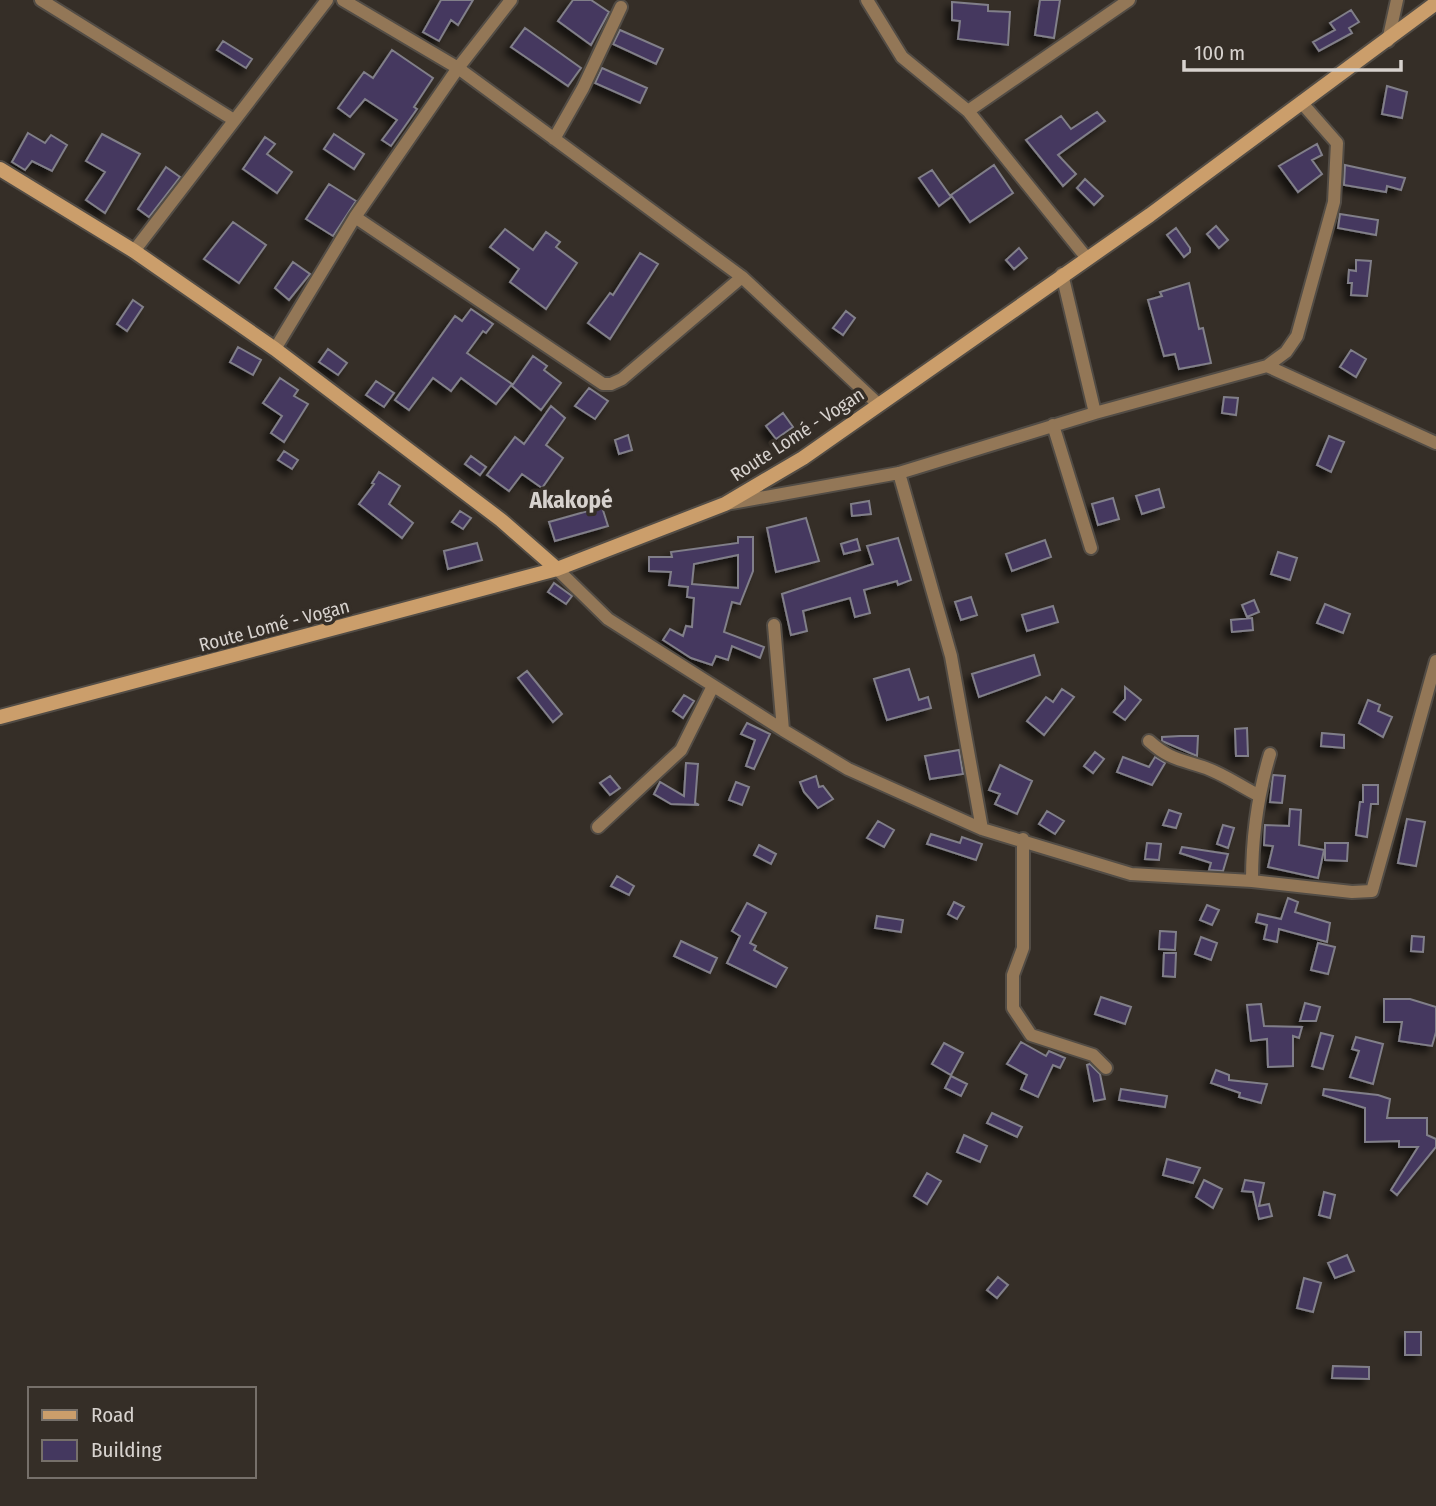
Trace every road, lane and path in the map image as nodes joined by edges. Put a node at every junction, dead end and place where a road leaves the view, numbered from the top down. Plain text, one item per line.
1 (41, 0) edge
2 (327, 0) edge
3 (343, 0) edge
4 (512, 0) edge
5 (867, 0) edge
6 (1129, 0) edge
7 (1397, 0) edge
8 (1436, 3) edge
9 (621, 7) dead end
10 (1388, 41) junction
11 (458, 68) junction
12 (1301, 102) junction
13 (968, 111) junction
14 (234, 120) junction
15 (554, 139) junction
16 (0, 169) edge
17 (355, 218) junction
18 (134, 251) junction
19 (1086, 257) junction
20 (1062, 274) junction
21 (743, 277) junction
22 (275, 349) junction
23 (1266, 366) junction
24 (878, 404) junction
25 (1095, 412) junction
26 (1053, 425) junction
27 (1436, 443) edge
28 (899, 473) junction
29 (725, 504) junction
30 (1091, 548) dead end
31 (557, 569) junction
32 (774, 625) dead end
33 (1436, 661) edge
34 (713, 686) junction
35 (0, 717) edge
36 (783, 730) junction
37 (1149, 741) dead end
38 (1270, 754) dead end
39 (1258, 795) junction
40 (598, 827) dead end
41 (982, 829) junction
42 (1023, 839) junction
43 (1252, 881) junction
44 (1106, 1068) dead end

1 - 14 street
2 - 14 street
3 - 11 street
4 - 11 street
5 - 13 street
6 - 13 street
7 - 10 street
8 - 10 main road, Route Lomé - Vogan
9 - 15 street
10 - 12 main road, Route Lomé - Vogan
11 - 15 street
11 - 17 street
12 - 19 main road, Route Lomé - Vogan
12 - 23 street
13 - 19 street
14 - 18 street
15 - 21 street
16 - 18 main road
17 - 21 street
17 - 22 street
18 - 22 main road
19 - 20 main road, Route Lomé - Vogan
20 - 24 main road, Route Lomé - Vogan
20 - 25 street
21 - 24 street
22 - 31 main road
23 - 25 street
23 - 27 street
24 - 29 main road, Route Lomé - Vogan
25 - 26 street
26 - 28 street
26 - 30 street
28 - 29 street
28 - 41 street
29 - 31 main road, Route Lomé - Vogan
31 - 34 street
31 - 35 main road, Route Lomé - Vogan
32 - 36 street
33 - 43 street
34 - 36 street
34 - 40 street
36 - 41 street
37 - 39 street
38 - 39 street
39 - 43 street
41 - 42 street
42 - 43 street
42 - 44 street

